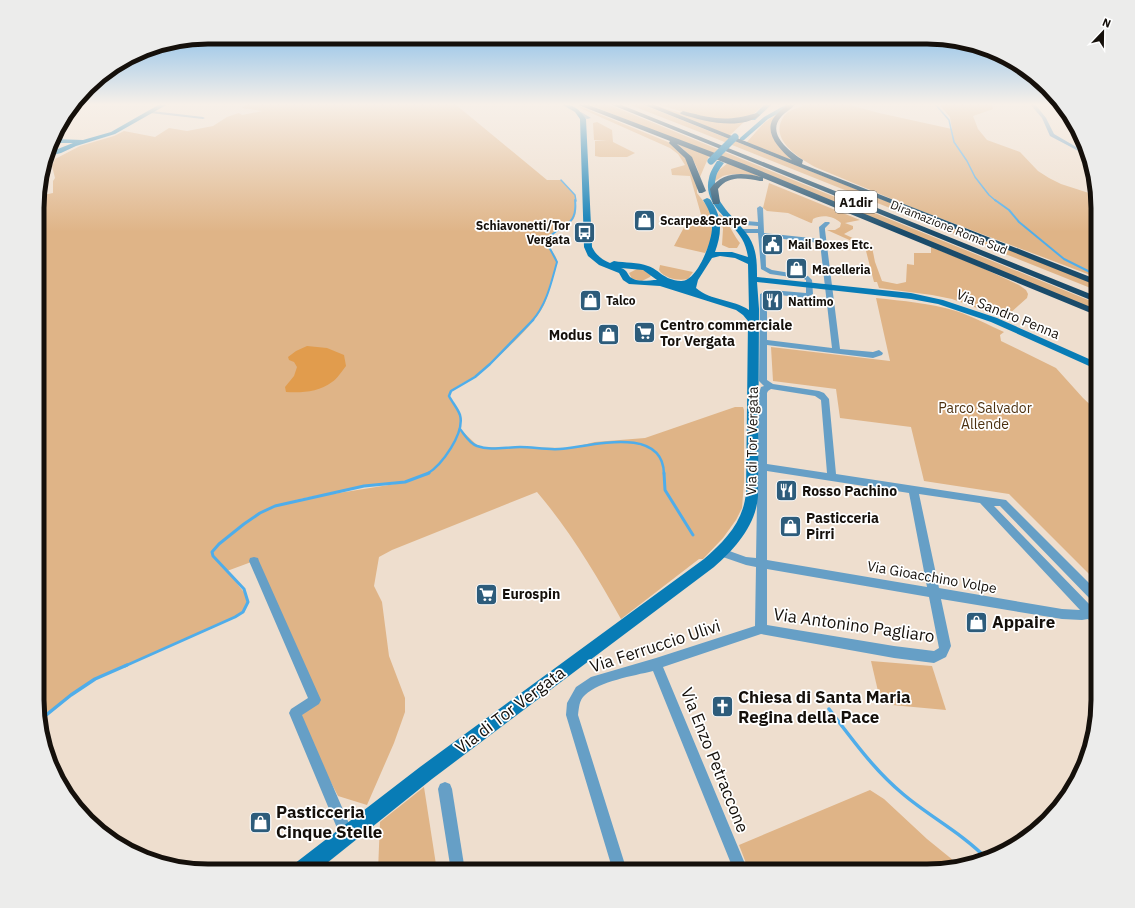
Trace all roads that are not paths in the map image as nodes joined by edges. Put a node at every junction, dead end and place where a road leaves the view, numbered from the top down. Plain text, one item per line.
1 (68, 146) edge
2 (583, 146) edge
3 (590, 146) edge
4 (677, 146) edge
5 (693, 146) edge
6 (718, 146) edge
7 (728, 146) edge
8 (729, 146) edge
9 (732, 146) edge
10 (751, 146) edge
11 (782, 146) edge
12 (1071, 146) edge
13 (1076, 149) junction
14 (1080, 149) edge
15 (1081, 152) edge
16 (54, 153) edge
17 (827, 177) junction
18 (702, 191) junction
19 (821, 199) junction
20 (716, 202) junction
21 (760, 208) dead end
22 (734, 222) junction
23 (827, 223) dead end
24 (760, 224) junction
25 (740, 231) junction
26 (761, 233) junction
27 (823, 241) junction
28 (716, 242) junction
29 (747, 242) junction
30 (710, 256) junction
31 (753, 263) junction
32 (634, 267) junction
33 (624, 275) junction
34 (753, 279) junction
35 (694, 280) junction
36 (1091, 280) edge
37 (810, 285) junction
38 (829, 287) junction
39 (1091, 292) edge
40 (700, 295) junction
41 (753, 296) junction
42 (1091, 297) edge
43 (732, 305) junction
44 (1091, 310) edge
45 (753, 320) junction
46 (763, 342) junction
47 (836, 350) junction
48 (879, 353) dead end
49 (1091, 364) edge
50 (763, 381) junction
51 (763, 467) junction
52 (832, 478) junction
53 (913, 490) junction
54 (983, 500) junction
55 (721, 552) junction
56 (254, 561) dead end
57 (761, 564) junction
58 (934, 592) junction
59 (1091, 593) edge
60 (1091, 611) edge
61 (1091, 615) edge
62 (761, 629) junction
63 (656, 664) junction
64 (445, 789) dead end
65 (347, 834) junction
66 (310, 864) edge
67 (457, 864) edge
68 (618, 864) edge
69 (738, 864) edge

1 - 16 main road
2 - 33 main road
3 - 32 main road
4 - 18 highway
5 - 19 highway
6 - 42 highway, Diramazione Roma Sud / A1dir
7 - 39 highway, Diramazione Roma Sud / A1dir
8 - 18 main road, Via di Tor Vergata, bridge
9 - 20 main road, Via di Tor Vergata
10 - 17 highway
11 - 17 highway
12 - 13 street
13 - 14 street
13 - 15 street
17 - 36 highway
18 - 28 main road
19 - 20 highway
19 - 44 highway
20 - 22 main road, Via di Tor Vergata
21 - 24 street
22 - 24 street
22 - 25 main road, Via di Tor Vergata
23 - 27 street
24 - 26 street
25 - 26 street
25 - 29 main road, Via di Tor Vergata
26 - 27 street
26 - 37 street, Via Sandro Penna
27 - 38 street
28 - 29 main road
28 - 30 main road
29 - 31 main road, Via di Tor Vergata
30 - 31 main road
30 - 35 main road
31 - 34 main road, Via di Tor Vergata
32 - 33 street
32 - 35 main road
33 - 40 main road
34 - 37 main road, Via Sandro Penna
34 - 41 main road, Via di Tor Vergata
35 - 40 main road
37 - 38 main road, Via Sandro Penna
37 - 46 street, Via di Tor Vergata
38 - 47 street
38 - 49 main road, Via Sandro Penna
40 - 43 main road
41 - 43 main road
41 - 45 main road, Via di Tor Vergata
43 - 45 main road
45 - 50 main road, Via di Tor Vergata
46 - 47 street
46 - 50 street, Via di Tor Vergata
47 - 48 street
50 - 51 street, Via di Tor Vergata
50 - 52 street
50 - 55 main road, Via di Tor Vergata
51 - 52 street
51 - 57 street, Via di Tor Vergata
52 - 53 street
53 - 54 street
53 - 58 street, Via Antonino Pagliaro
54 - 59 street
54 - 60 street
55 - 57 street
55 - 65 main road, Via di Tor Vergata
56 - 65 street
57 - 58 street, Via Gioacchino Volpe
57 - 62 street, Via di Tor Vergata
58 - 61 street, Via Gioacchino Volpe
58 - 62 street, Via Antonino Pagliaro
62 - 63 street, Via Ferruccio Ulivi
63 - 68 street, Via Ferruccio Ulivi
63 - 69 street, Via Enzo Petraccone
64 - 67 street
65 - 66 main road, Via di Tor Vergata

